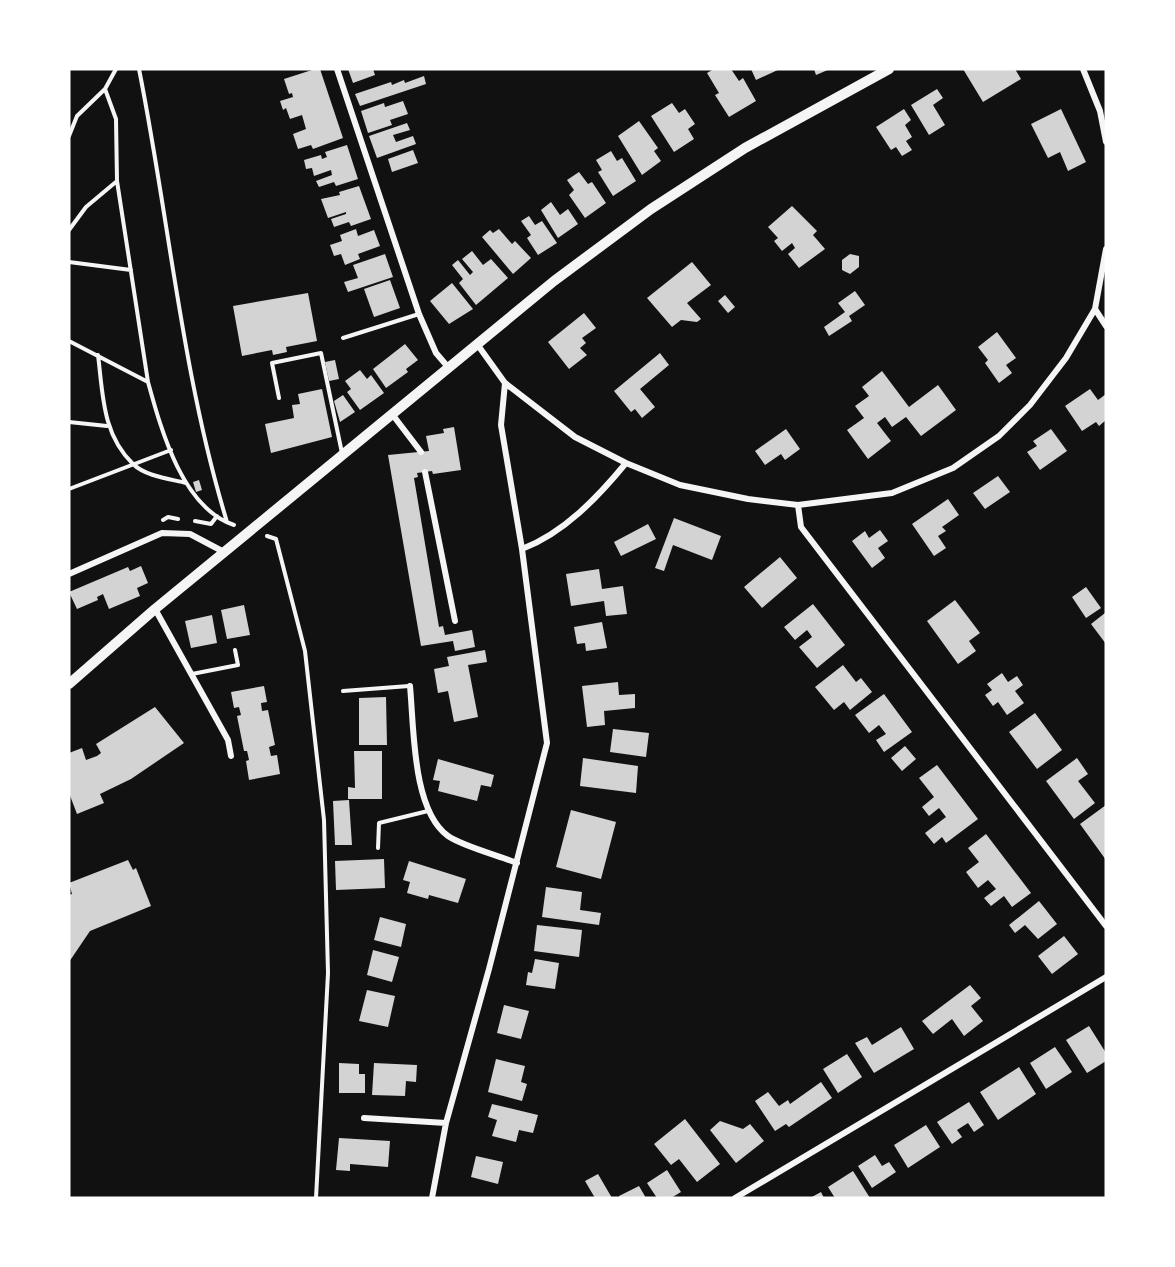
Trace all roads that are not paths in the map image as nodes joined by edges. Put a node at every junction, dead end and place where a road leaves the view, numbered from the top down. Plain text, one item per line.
1 (337, 69) edge
2 (889, 69) edge
3 (1083, 69) edge
4 (876, 72) edge
5 (1106, 142) edge
6 (1106, 249) edge
7 (1095, 309) junction
8 (419, 314) junction
9 (1106, 327) edge
10 (343, 338) dead end
11 (476, 343) junction
12 (448, 367) junction
13 (506, 383) junction
14 (279, 398) dead end
15 (392, 414) junction
16 (422, 452) dead end
17 (343, 455) junction
18 (626, 463) junction
19 (425, 472) dead end
20 (798, 505) junction
21 (522, 549) junction
22 (224, 552) junction
23 (69, 574) edge
24 (155, 609) junction
25 (455, 621) dead end
26 (235, 650) dead end
27 (191, 674) junction
28 (69, 684) edge
29 (410, 686) joint
30 (343, 691) dead end
31 (231, 756) dead end
32 (428, 811) junction
33 (378, 848) dead end
34 (517, 863) junction
35 (1106, 926) edge
36 (1106, 977) edge
37 (364, 1118) dead end
38 (446, 1123) junction
39 (432, 1198) edge
40 (735, 1198) edge

1 - 8 street
2 - 4 street
3 - 5 street
4 - 11 street
6 - 7 street
7 - 9 street
7 - 20 street
8 - 10 lane
8 - 12 street
11 - 12 street
11 - 13 street
12 - 15 street
13 - 18 street
13 - 21 street
14 - 17 lane
15 - 16 street
15 - 17 street
17 - 22 street
18 - 20 street
18 - 21 street
19 - 25 street
20 - 35 street
21 - 34 street
22 - 23 street
22 - 24 street
24 - 27 street
24 - 28 street
26 - 27 lane
27 - 31 street
29 - 30 lane
29 - 32 street
32 - 33 lane
32 - 34 street
34 - 38 street
36 - 40 street
37 - 38 street
38 - 39 street

